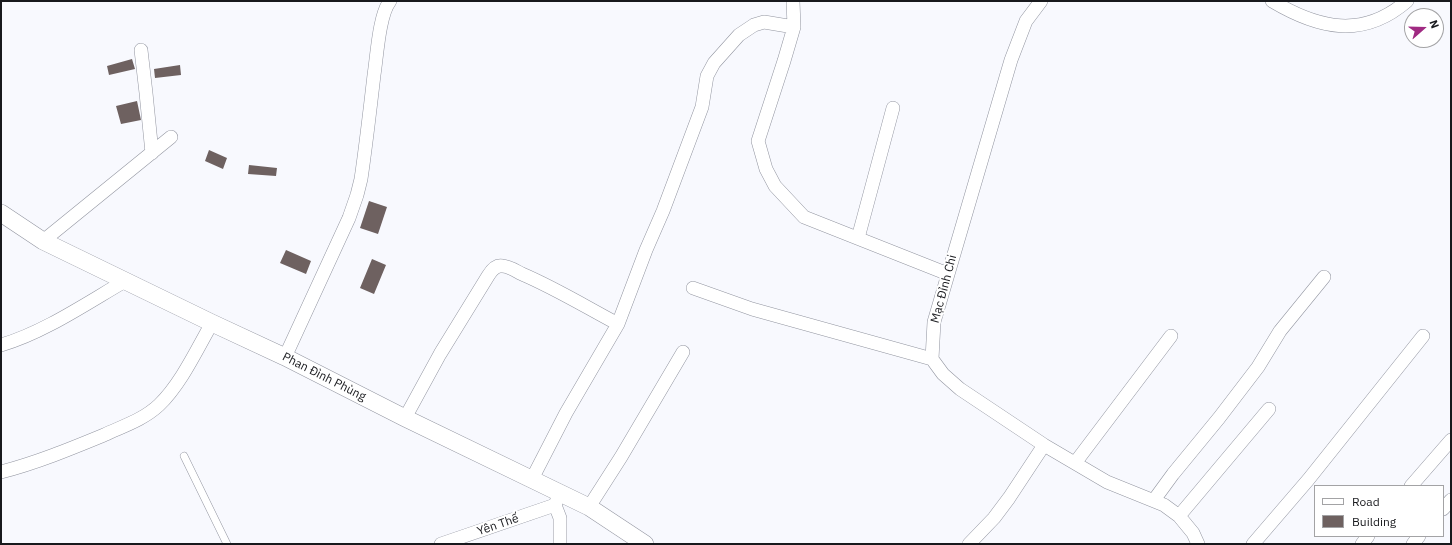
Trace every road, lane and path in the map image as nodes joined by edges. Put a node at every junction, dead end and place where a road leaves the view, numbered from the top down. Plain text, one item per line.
1 (390, 1) edge
2 (793, 1) edge
3 (1041, 1) edge
4 (1272, 1) edge
5 (1408, 1) edge
6 (794, 27) junction
7 (140, 50) dead end
8 (893, 108) dead end
9 (172, 136) dead end
10 (152, 153) junction
11 (1, 213) edge
12 (858, 238) junction
13 (43, 240) junction
14 (948, 274) junction
15 (1324, 277) dead end
16 (125, 281) junction
17 (693, 288) dead end
18 (212, 323) junction
19 (618, 324) junction
20 (1171, 336) dead end
21 (1423, 336) dead end
22 (1, 345) edge
23 (683, 352) dead end
24 (285, 357) junction
25 (932, 359) junction
26 (1269, 409) dead end
27 (405, 418) junction
28 (1451, 440) edge
29 (1044, 445) junction
30 (184, 456) dead end
31 (1075, 463) junction
32 (1, 472) edge
33 (532, 479) junction
34 (1412, 485) edge
35 (557, 499) junction
36 (1154, 500) junction
37 (1451, 500) edge
38 (589, 507) junction
39 (1444, 508) edge
40 (1179, 516) junction
41 (227, 544) edge
42 (440, 544) edge
43 (560, 544) edge
44 (645, 544) edge
45 (969, 544) edge
46 (1198, 544) edge
47 (1253, 544) edge

1 - 24 street
2 - 6 street
3 - 14 street, Mạc Đỉnh Chi
4 - 5 street
6 - 12 street
6 - 19 street
7 - 10 street
8 - 12 street
9 - 10 street
10 - 13 street
11 - 13 street, Phan Đình Phùng
12 - 14 street
13 - 16 street, Phan Đình Phùng
14 - 25 street, Mạc Đỉnh Chi
15 - 36 street
16 - 18 street, Phan Đình Phùng
16 - 22 street
17 - 25 street
18 - 24 street, Phan Đình Phùng
18 - 32 street
19 - 27 street
19 - 33 street
20 - 31 street
21 - 47 street
23 - 38 street
24 - 27 street, Phan Đình Phùng
25 - 29 street
26 - 40 street
27 - 33 street, Phan Đình Phùng
28 - 34 street
29 - 31 street
29 - 45 street
30 - 41 lane
31 - 36 street
33 - 35 street, Phan Đình Phùng
35 - 38 street, Phan Đình Phùng
35 - 42 street, Yên Thế
35 - 43 street
36 - 40 street
37 - 39 street
38 - 44 street, Phan Đình Phùng
40 - 46 street

